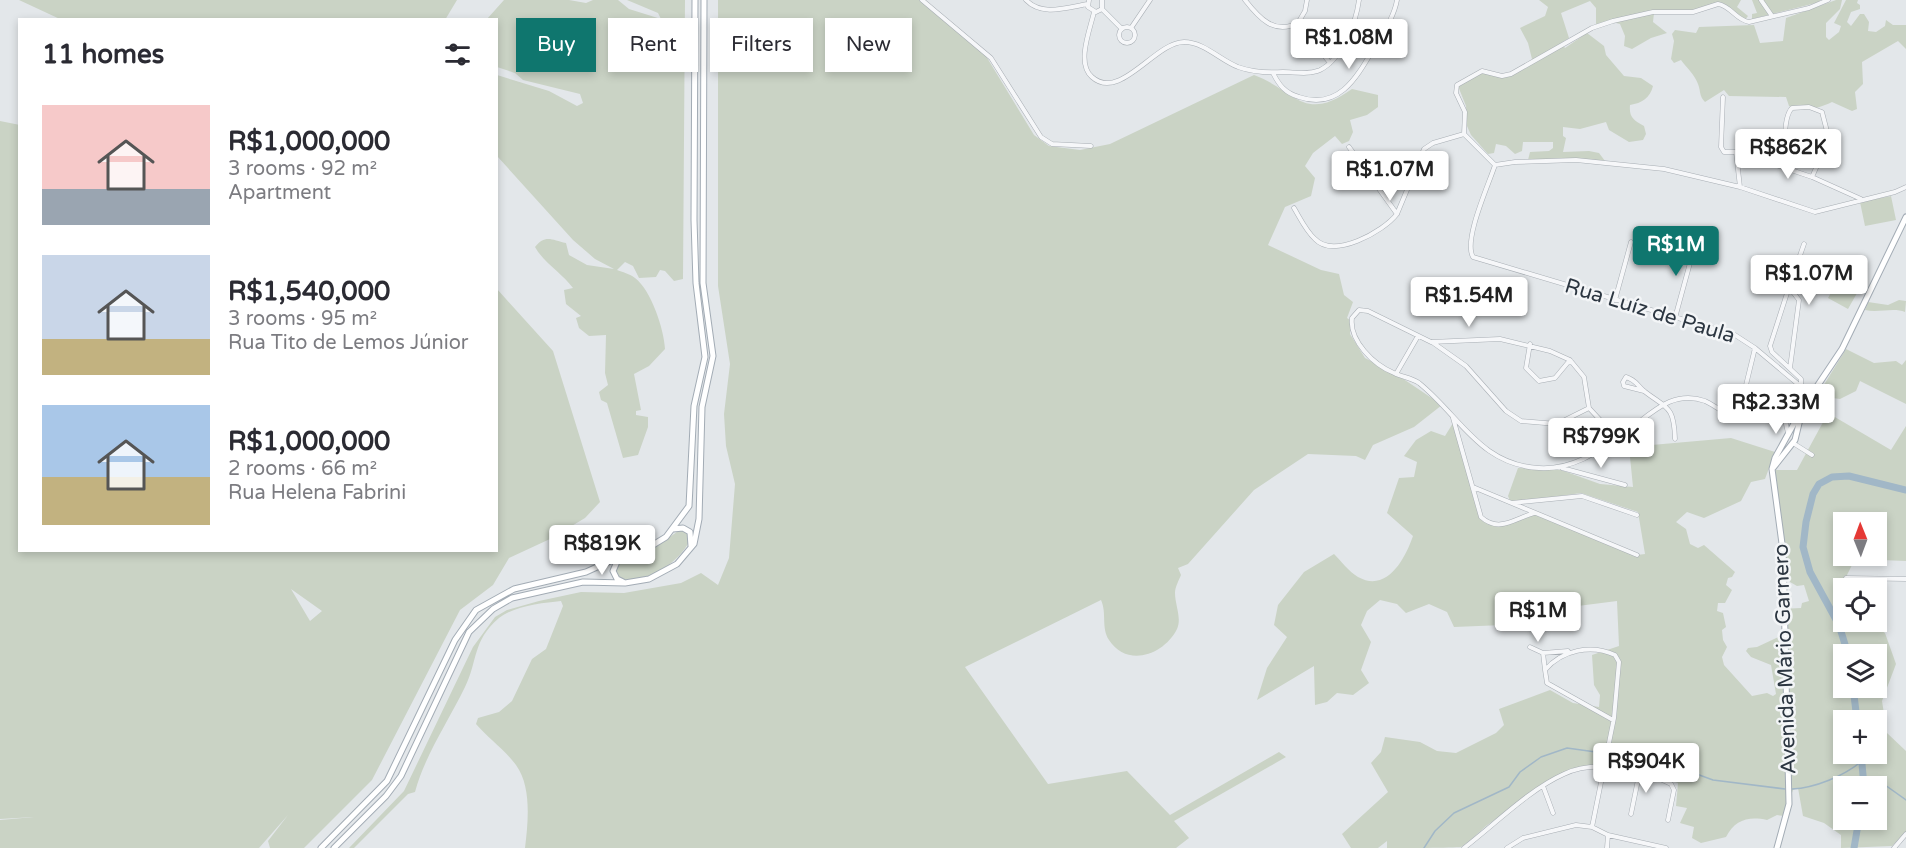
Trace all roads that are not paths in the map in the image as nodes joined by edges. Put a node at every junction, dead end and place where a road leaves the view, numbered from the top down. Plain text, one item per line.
1 (695, 0) edge
2 (704, 0) edge
3 (922, 0) edge
4 (1026, 0) edge
5 (1102, 0) edge
6 (1150, 0) edge
7 (1245, 0) edge
8 (1307, 0) edge
9 (1359, 0) edge
10 (1397, 0) edge
11 (1761, 0) edge
12 (1828, 0) edge
13 (1088, 2) edge
14 (1102, 9) junction
15 (1094, 12) junction
16 (1773, 17) junction
17 (1298, 23) junction
18 (1131, 28) junction
19 (1122, 29) junction
20 (1330, 63) junction
21 (1274, 72) junction
22 (1723, 97) dead end
23 (1464, 134) junction
24 (1091, 146) dead end
25 (1349, 147) dead end
26 (1770, 163) dead end
27 (1496, 165) junction
28 (1787, 169) junction
29 (1812, 177) junction
30 (1740, 187) junction
31 (1906, 187) edge
32 (1849, 192) junction
33 (1862, 199) junction
34 (1855, 201) junction
35 (1293, 208) dead end
36 (1397, 214) junction
37 (1906, 217) edge
38 (1696, 241) dead end
39 (1631, 242) dead end
40 (1804, 244) dead end
41 (1789, 286) junction
42 (1615, 300) junction
43 (1675, 318) junction
44 (1418, 335) junction
45 (1431, 342) junction
46 (1530, 344) junction
47 (1755, 348) junction
48 (1570, 360) junction
49 (1790, 368) junction
50 (1396, 374) junction
51 (1746, 385) dead end
52 (1801, 386) junction
53 (1644, 391) junction
54 (1811, 395) junction
55 (1664, 403) junction
56 (1589, 408) junction
57 (1776, 410) junction
58 (1452, 414) junction
59 (1799, 423) junction
60 (1613, 426) junction
61 (1633, 427) junction
62 (1469, 435) junction
63 (1789, 436) junction
64 (1619, 437) junction
65 (1675, 439) dead end
66 (1460, 440) junction
67 (1793, 443) junction
68 (1812, 455) dead end
69 (1573, 464) junction
70 (1561, 467) junction
71 (1772, 468) junction
72 (1574, 472) junction
73 (1625, 485) dead end
74 (1473, 487) junction
75 (1525, 502) junction
76 (1511, 503) junction
77 (1524, 508) junction
78 (1535, 513) junction
79 (1637, 515) dead end
80 (1523, 518) junction
81 (673, 529) junction
82 (690, 550) junction
83 (1637, 555) dead end
84 (619, 557) junction
85 (1887, 579) edge
86 (1906, 579) edge
87 (625, 583) junction
88 (1530, 647) dead end
89 (1569, 651) junction
90 (1543, 652) junction
91 (1545, 670) junction
92 (1613, 720) junction
93 (1604, 769) junction
94 (1640, 770) junction
95 (1543, 786) junction
96 (1553, 813) dead end
97 (1631, 814) dead end
98 (1668, 820) dead end
99 (1592, 827) junction
100 (1906, 834) edge
101 (1608, 836) junction
102 (1656, 847) edge
103 (321, 848) edge
104 (334, 848) edge
105 (1464, 848) edge
106 (1507, 848) edge
107 (1607, 848) edge
108 (1666, 848) edge
109 (1777, 848) edge
110 (1894, 848) edge

1 - 81 main road
2 - 82 main road
3 - 24 street
4 - 13 street
5 - 14 street
6 - 18 street
7 - 17 street
8 - 17 street
9 - 20 street
10 - 21 street
11 - 16 street
12 - 16 street
13 - 15 street
14 - 15 street
14 - 19 street
15 - 21 street
16 - 23 street
17 - 20 street
18 - 19 street
18 - 19 street
20 - 21 street
22 - 30 street
23 - 27 street
23 - 36 street
25 - 36 street
26 - 28 street
27 - 30 street
27 - 42 street, Rua Luíz de Paula
28 - 29 street
28 - 29 street
29 - 32 street
30 - 34 street
31 - 33 street
32 - 33 street
32 - 34 street
33 - 34 street
35 - 36 street
37 - 54 main road
38 - 43 street
39 - 42 street
40 - 41 street
41 - 49 street
41 - 49 street
42 - 43 street, Rua Luíz de Paula
43 - 47 street, Rua Luíz de Paula
44 - 45 street
44 - 50 street
44 - 50 street
45 - 46 street
45 - 56 street
46 - 48 street
46 - 48 street
47 - 51 street
47 - 52 street, Rua Luíz de Paula
48 - 56 street
49 - 52 street
50 - 58 street
52 - 54 street, Rua Luíz de Paula
53 - 53 street
53 - 55 street
54 - 59 main road
55 - 57 street
55 - 61 street
55 - 65 street
56 - 60 street
57 - 59 street
57 - 63 street
58 - 62 street
58 - 66 street
59 - 63 main road
59 - 67 main road
60 - 61 street
60 - 64 street
61 - 64 street
62 - 66 street
62 - 70 street
63 - 67 main road
63 - 71 main road
64 - 69 street
66 - 74 street
67 - 68 street
67 - 71 main road
69 - 70 street
69 - 72 street
70 - 72 street
71 - 109 main road, Avenida Mário Garnero
72 - 73 street
74 - 76 street
74 - 80 street
75 - 76 street
75 - 77 street
75 - 79 street
76 - 77 street
77 - 78 street
77 - 80 street
78 - 80 street
78 - 83 street
81 - 82 main road
81 - 84 main road
82 - 87 main road
84 - 87 main road
84 - 103 main road
85 - 86 street
87 - 104 main road
88 - 90 street
89 - 90 street
89 - 91 street
89 - 92 street
90 - 91 street
91 - 92 street
92 - 93 street
93 - 94 street
93 - 95 street
93 - 99 street
94 - 97 street
94 - 98 street
95 - 96 street
95 - 105 street
99 - 101 street
99 - 106 street
100 - 110 street
101 - 102 street
101 - 107 street
102 - 108 street

